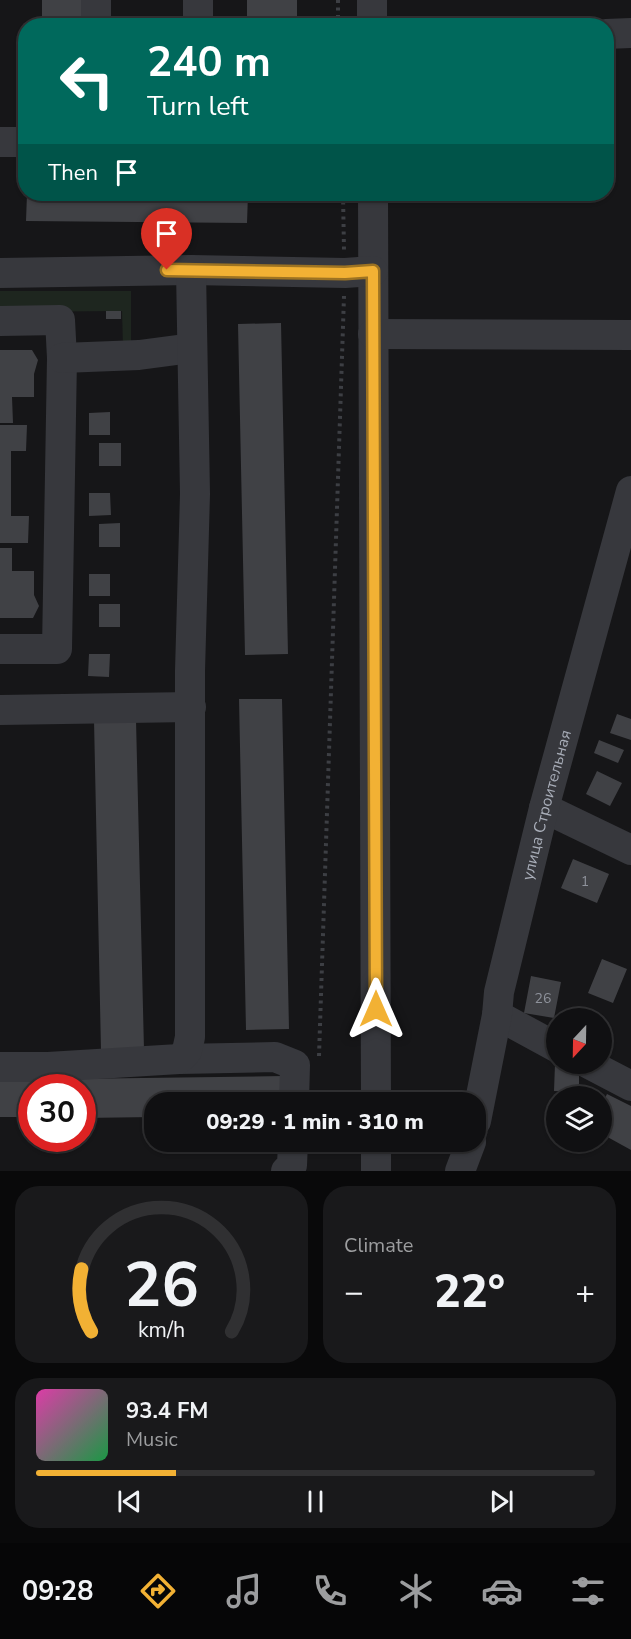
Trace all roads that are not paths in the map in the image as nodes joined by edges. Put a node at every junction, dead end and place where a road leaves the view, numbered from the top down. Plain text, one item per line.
1 (96, 0) edge
2 (198, 0) edge
3 (372, 0) edge
4 (96, 18) edge
5 (198, 18) edge
6 (372, 18) edge
7 (631, 33) edge
8 (614, 34) edge
9 (0, 142) edge
10 (18, 142) edge
11 (372, 201) edge
12 (191, 270) junction
13 (359, 272) junction
14 (0, 273) edge
15 (0, 321) edge
16 (373, 334) junction
17 (631, 335) edge
18 (192, 348) junction
19 (62, 358) junction
20 (631, 491) edge
21 (0, 649) edge
22 (191, 706) junction
23 (0, 710) edge
24 (544, 808) junction
25 (631, 850) edge
26 (497, 1015) junction
27 (546, 1042) edge
28 (179, 1059) junction
29 (0, 1068) edge
30 (608, 1074) edge
31 (631, 1086) edge
32 (294, 1092) edge
33 (376, 1092) edge
34 (482, 1092) edge
35 (293, 1152) edge
36 (376, 1152) edge
37 (467, 1152) edge
38 (286, 1171) edge
39 (376, 1171) edge
40 (460, 1171) edge

1 - 4 street
2 - 5 street
3 - 6 street
7 - 8 street
9 - 10 street
11 - 13 street
12 - 13 street
12 - 14 street
12 - 18 street
13 - 16 street
15 - 19 street
16 - 17 street
16 - 33 street
18 - 19 street
18 - 22 street
19 - 21 street
20 - 24 street, улица Строительная
22 - 23 street
22 - 28 street
24 - 25 street
24 - 26 street, улица Строительная
26 - 27 street
26 - 34 street, улица Строительная
28 - 29 street
28 - 32 street
30 - 31 street
35 - 38 street
36 - 39 street
37 - 40 street

